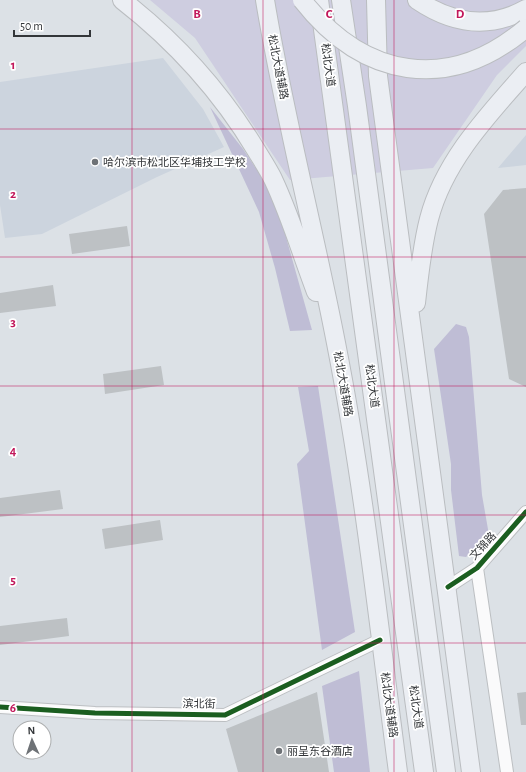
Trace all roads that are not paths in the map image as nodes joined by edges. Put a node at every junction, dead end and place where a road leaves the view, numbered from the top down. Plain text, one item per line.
1 (122, 0) edge
2 (265, 0) edge
3 (302, 0) edge
4 (319, 0) edge
5 (341, 0) edge
6 (365, 0) edge
7 (376, 0) edge
8 (417, 0) edge
9 (526, 9) edge
10 (526, 28) edge
11 (526, 72) edge
12 (378, 76) junction
13 (413, 334) junction
14 (336, 344) junction
15 (429, 463) junction
16 (358, 472) junction
17 (526, 512) edge
18 (477, 568) junction
19 (421, 579) junction
20 (448, 588) junction
21 (401, 600) junction
22 (380, 640) junction
23 (0, 707) edge
24 (398, 772) edge
25 (424, 772) edge
26 (446, 772) edge
27 (471, 772) edge
28 (507, 772) edge

1 - 14 highway
2 - 14 highway, 松北大道辅路
3 - 10 highway, bridge
4 - 21 highway, 松北大道
5 - 19 highway, 松北大道
6 - 12 highway
7 - 12 highway
8 - 9 highway
11 - 13 highway
12 - 13 highway
13 - 15 highway
14 - 16 highway, 松北大道辅路
15 - 19 highway
15 - 20 highway
16 - 21 highway
16 - 22 highway, 松北大道辅路
17 - 18 street, 文锦路
18 - 20 street, 文锦路
18 - 28 street
19 - 26 highway, 松北大道
20 - 27 highway
21 - 25 highway, 松北大道
22 - 23 street, 滨北街
22 - 24 highway, 松北大道辅路

